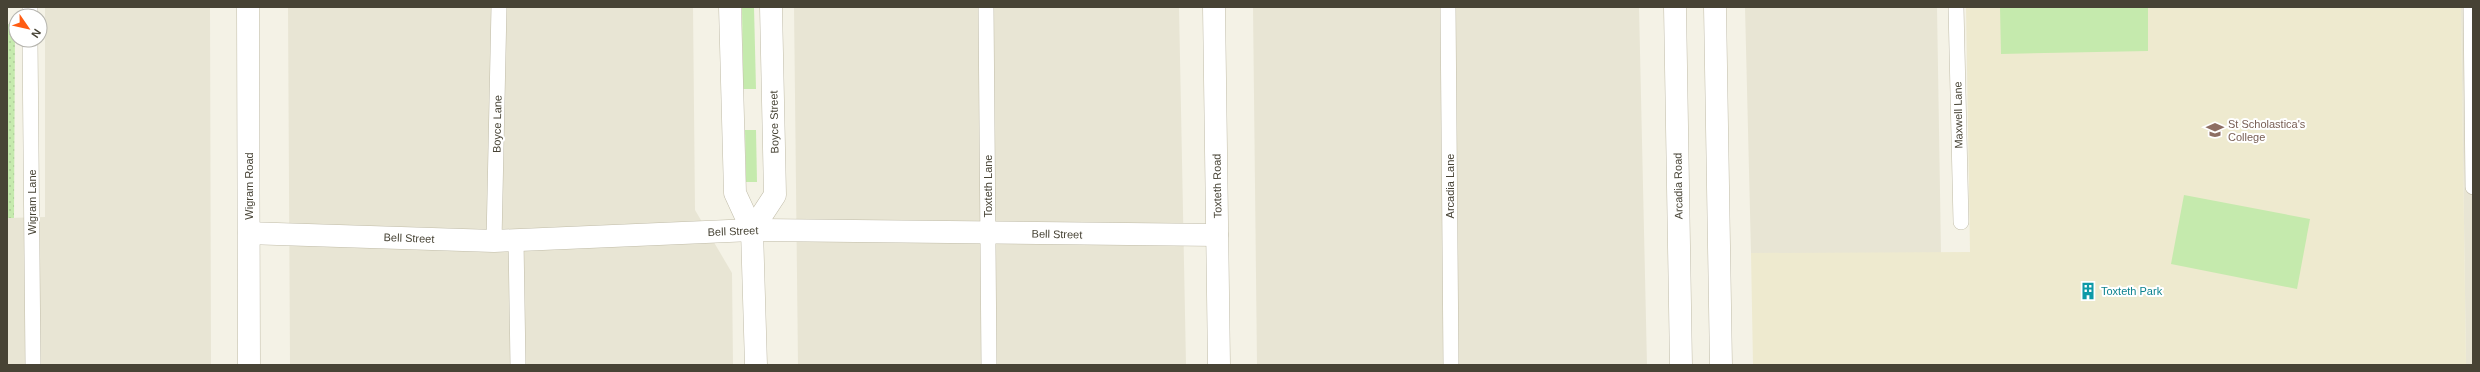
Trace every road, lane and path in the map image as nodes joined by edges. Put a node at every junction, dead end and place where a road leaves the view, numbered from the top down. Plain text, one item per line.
1 (248, 7) edge
2 (499, 7) edge
3 (730, 7) edge
4 (771, 7) edge
5 (986, 7) edge
6 (1214, 7) edge
7 (1448, 7) edge
8 (1675, 7) edge
9 (1715, 7) edge
10 (1956, 7) edge
11 (2471, 7) edge
12 (30, 48) edge
13 (2473, 187) edge
14 (1961, 222) dead end
15 (752, 230) junction
16 (249, 233) junction
17 (988, 233) junction
18 (1217, 236) junction
19 (494, 240) junction
20 (516, 240) junction
21 (33, 365) edge
22 (249, 365) edge
23 (518, 365) edge
24 (756, 365) edge
25 (989, 365) edge
26 (1219, 365) edge
27 (1451, 365) edge
28 (1682, 365) edge
29 (1720, 365) edge

1 - 16 street, Wigram Road
2 - 19 lane, Boyce Lane
3 - 15 street
4 - 15 street, Boyce Street
5 - 17 lane, Toxteth Lane
6 - 18 street, Toxteth Road
7 - 27 lane, Arcadia Lane
8 - 28 street, Arcadia Road
9 - 29 street
10 - 14 lane, Maxwell Lane
11 - 13 lane
12 - 21 lane, Wigram Lane
15 - 17 street, Bell Street
15 - 20 street, Bell Street
15 - 24 street
16 - 19 street, Bell Street
16 - 22 street, Wigram Road
17 - 18 street, Bell Street
17 - 25 lane, Toxteth Lane
18 - 26 street, Toxteth Road
19 - 20 street, Bell Street
20 - 23 lane

